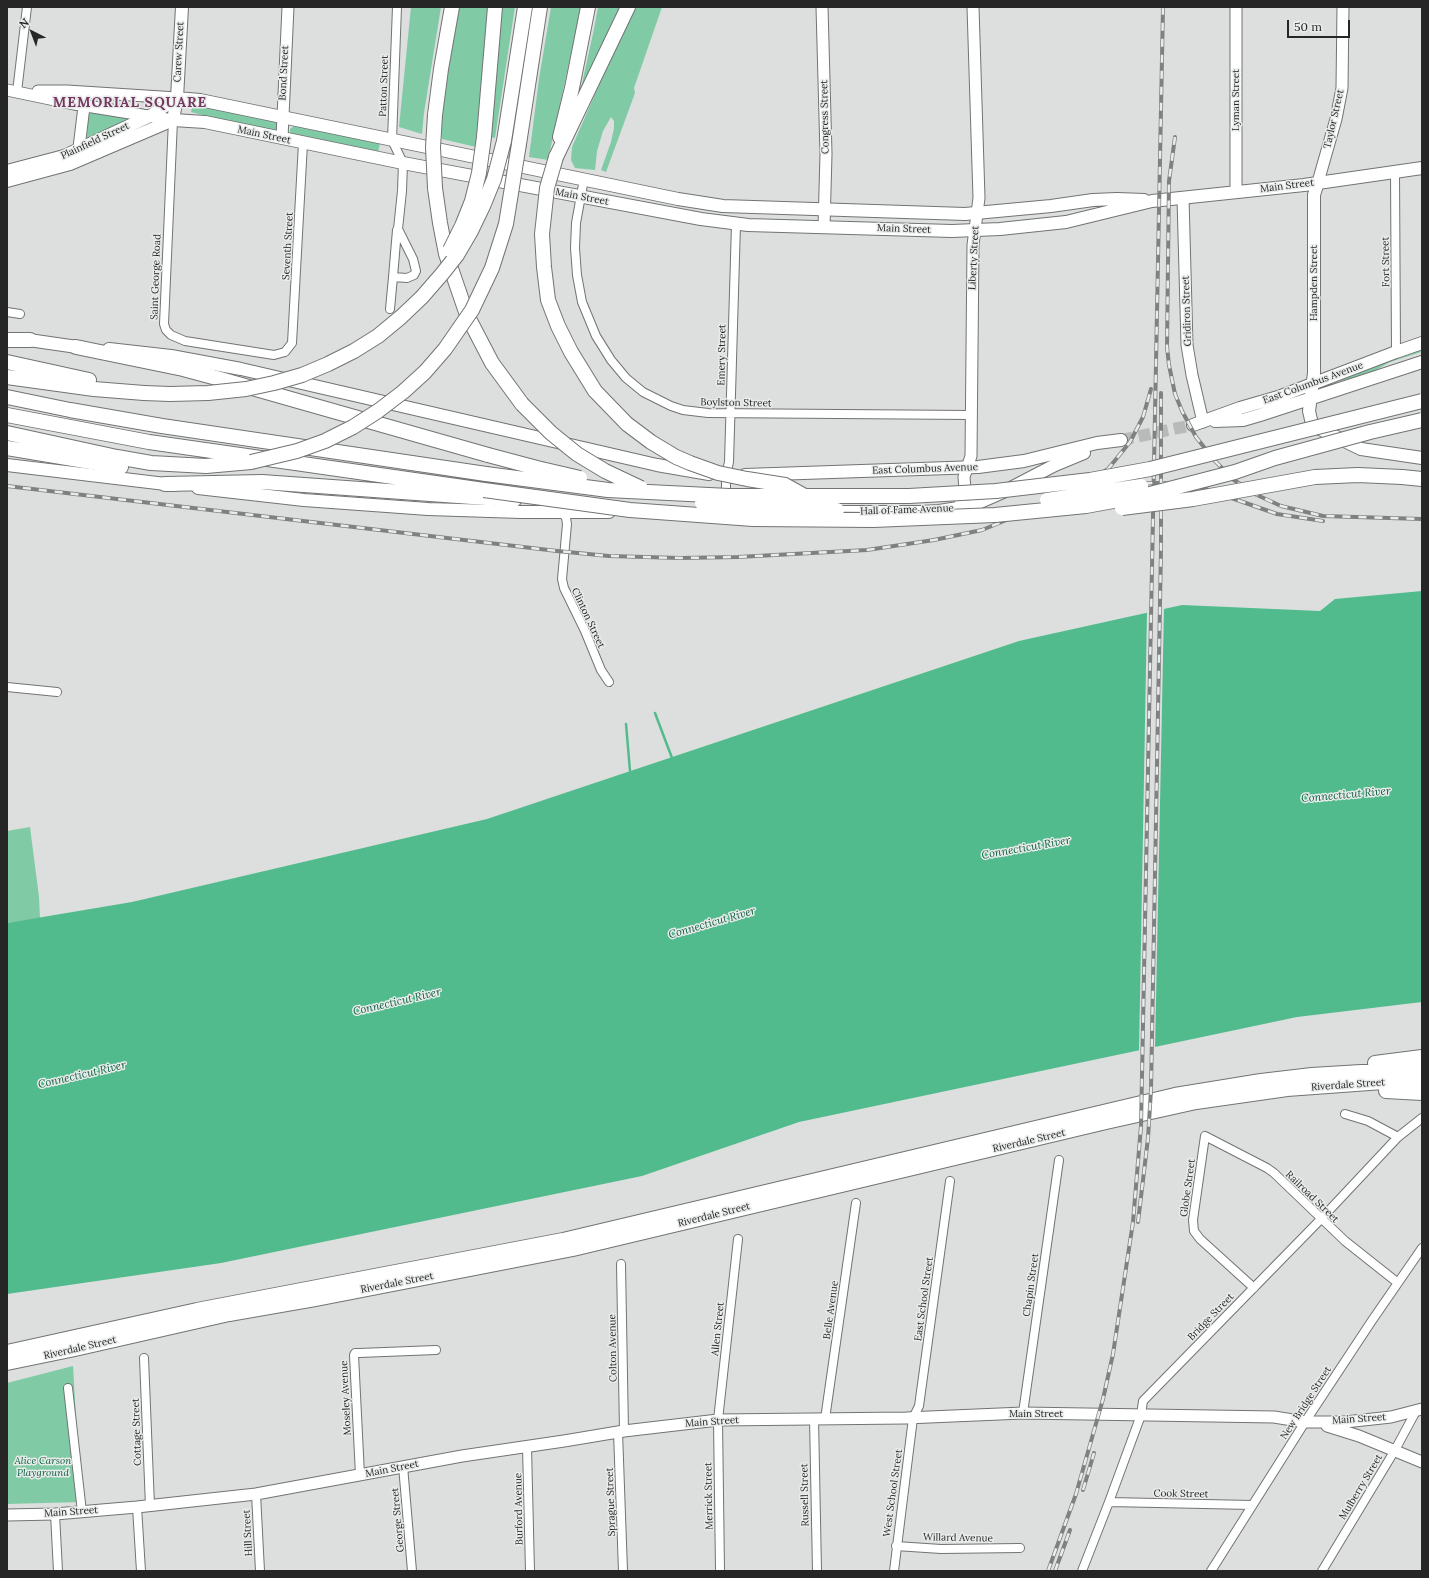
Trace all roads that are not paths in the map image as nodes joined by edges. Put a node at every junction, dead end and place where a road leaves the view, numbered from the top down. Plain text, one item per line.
1 (27, 7) edge
2 (182, 7) edge
3 (288, 7) edge
4 (397, 7) edge
5 (452, 7) edge
6 (495, 7) edge
7 (525, 7) edge
8 (540, 7) edge
9 (588, 7) edge
10 (628, 7) edge
11 (822, 7) edge
12 (973, 7) edge
13 (1236, 7) edge
14 (1343, 7) edge
15 (12, 91) edge
16 (86, 92) junction
17 (177, 98) junction
18 (84, 105) junction
19 (150, 116) junction
20 (282, 118) junction
21 (172, 120) junction
22 (282, 138) junction
23 (392, 140) junction
24 (303, 143) junction
25 (80, 148) junction
26 (556, 157) junction
27 (77, 161) junction
28 (403, 163) junction
29 (1422, 168) edge
30 (7, 171) edge
31 (1395, 172) junction
32 (584, 179) junction
33 (7, 181) edge
34 (1318, 182) junction
35 (1236, 192) junction
36 (580, 196) junction
37 (1183, 198) junction
38 (1152, 201) junction
39 (825, 210) junction
40 (977, 213) junction
41 (736, 224) junction
42 (824, 227) junction
43 (398, 229) junction
44 (975, 230) junction
45 (393, 277) junction
46 (390, 310) dead end
47 (7, 312) edge
48 (20, 314) dead end
49 (386, 330) junction
50 (7, 336) edge
51 (7, 340) edge
52 (30, 340) junction
53 (1422, 343) edge
54 (76, 347) junction
55 (289, 348) joint
56 (1396, 352) junction
57 (7, 362) edge
58 (1422, 362) edge
59 (7, 377) edge
60 (1313, 384) junction
61 (142, 392) junction
62 (7, 397) edge
63 (1310, 399) junction
64 (1422, 401) edge
65 (730, 414) junction
66 (7, 415) edge
67 (972, 415) junction
68 (1422, 420) edge
69 (1198, 423) junction
70 (7, 433) edge
71 (1121, 440) joint
72 (7, 448) edge
73 (1276, 458) junction
74 (1422, 458) edge
75 (105, 459) junction
76 (7, 465) edge
77 (968, 467) junction
78 (767, 474) junction
79 (726, 475) junction
80 (1422, 478) edge
81 (165, 484) junction
82 (483, 494) junction
83 (699, 494) junction
84 (805, 496) junction
85 (566, 507) junction
86 (959, 508) junction
87 (1056, 509) junction
88 (726, 511) junction
89 (770, 512) junction
90 (609, 682) dead end
91 (7, 687) edge
92 (57, 692) dead end
93 (1422, 1057) edge
94 (1422, 1070) edge
95 (1311, 1081) junction
96 (1422, 1082) edge
97 (1422, 1093) edge
98 (1345, 1114) dead end
99 (1422, 1118) edge
100 (1205, 1136) joint
101 (1398, 1137) junction
102 (1058, 1160) dead end
103 (950, 1181) dead end
104 (856, 1203) dead end
105 (1321, 1219) junction
106 (738, 1239) dead end
107 (1422, 1248) edge
108 (621, 1264) dead end
109 (1398, 1283) junction
110 (1254, 1288) junction
111 (436, 1350) dead end
112 (7, 1352) edge
113 (144, 1358) dead end
114 (7, 1363) edge
115 (68, 1388) dead end
116 (1419, 1410) edge
117 (1023, 1413) junction
118 (1141, 1415) junction
119 (913, 1418) junction
120 (820, 1419) junction
121 (718, 1420) junction
122 (1305, 1422) junction
123 (621, 1431) junction
124 (527, 1447) junction
125 (1395, 1450) junction
126 (1422, 1462) edge
127 (403, 1466) junction
128 (360, 1475) junction
129 (256, 1494) junction
130 (1109, 1502) junction
131 (1252, 1505) junction
132 (150, 1506) junction
133 (137, 1507) junction
134 (82, 1512) junction
135 (55, 1514) junction
136 (7, 1515) edge
137 (896, 1546) junction
138 (1020, 1548) dead end
139 (58, 1571) edge
140 (141, 1571) edge
141 (260, 1571) edge
142 (412, 1571) edge
143 (530, 1571) edge
144 (623, 1571) edge
145 (720, 1571) edge
146 (817, 1571) edge
147 (894, 1571) edge
148 (1082, 1571) edge
149 (1210, 1571) edge
150 (1322, 1571) edge

1 - 15 street
2 - 17 main road, Carew Street
3 - 20 main road, Bond Street
4 - 23 street, Patton Street
5 - 73 highway, bridge
6 - 49 highway, bridge
7 - 49 highway, bridge
8 - 75 highway, bridge
9 - 26 highway
10 - 26 highway
11 - 39 main road, Congress Street
12 - 40 main road, Liberty Street
13 - 35 main road, Lyman Street
14 - 34 main road, Taylor Street
15 - 16 main road, Main Street
15 - 18 main road, Main Street
16 - 17 main road, Main Street
16 - 18 main road
17 - 19 main road, Plainfield Street
17 - 20 main road, Main Street
17 - 21 main road, Carew Street
18 - 19 main road, Main Street
18 - 25 main road
19 - 21 main road, Main Street
19 - 25 main road, Plainfield Street
20 - 22 main road, Bond Street
20 - 23 main road, Main Street
21 - 22 main road, Main Street
21 - 27 main road, Plainfield Street
21 - 55 street, Saint George Road
22 - 24 main road, Main Street
23 - 28 street, Patton Street
23 - 32 main road, Main Street
24 - 28 main road, Main Street
24 - 55 street, Seventh Street
25 - 27 main road
25 - 30 main road, Plainfield Street
26 - 84 highway, bridge
27 - 33 main road, Plainfield Street
28 - 36 main road, Main Street
28 - 43 street
29 - 31 main road, Main Street
31 - 34 main road, Main Street
31 - 56 street, Fort Street
32 - 36 street, Boylston Street
32 - 39 main road, Main Street
34 - 35 main road, Main Street
34 - 60 main road, Hampden Street
35 - 37 main road, Main Street
36 - 41 main road, Main Street
36 - 65 street, Boylston Street
37 - 38 main road, Main Street
37 - 69 main road, Gridiron Street
38 - 40 main road, Main Street
38 - 44 main road, Main Street
39 - 40 main road, Main Street
39 - 42 main road, Congress Street
40 - 44 main road, Liberty Street
41 - 42 main road, Main Street
41 - 65 street, Emery Street
42 - 44 main road, Main Street
43 - 45 street
43 - 45 street
44 - 67 main road, Liberty Street
45 - 46 street
47 - 48 street
49 - 61 highway, bridge
50 - 52 main road, East Columbus Avenue
51 - 52 highway
52 - 54 main road, East Columbus Avenue
53 - 56 main road, East Columbus Avenue
54 - 79 main road, East Columbus Avenue
54 - 83 highway, bridge
56 - 60 main road, East Columbus Avenue
57 - 61 highway
58 - 63 main road, East Columbus Avenue
59 - 61 highway
60 - 63 main road, Hampden Street
60 - 69 main road, East Columbus Avenue
62 - 83 highway, bridge
63 - 69 main road, East Columbus Avenue
63 - 74 main road
64 - 84 highway, bridge
65 - 67 street, Boylston Street
65 - 79 street, Emery Street
66 - 82 highway
67 - 77 main road, Liberty Street
68 - 73 highway, bridge
70 - 75 highway
71 - 77 main road, East Columbus Avenue
71 - 86 main road, Hall of Fame Avenue
72 - 75 highway
73 - 87 highway, bridge
76 - 81 main road, Hall of Fame Avenue
77 - 78 main road, East Columbus Avenue
77 - 86 main road, Liberty Street
78 - 79 main road, East Columbus Avenue
78 - 89 main road
79 - 88 street, Emery Street
80 - 87 highway, bridge
81 - 82 highway
81 - 85 main road, Hall of Fame Avenue
82 - 85 highway, bridge
83 - 84 highway, bridge
85 - 87 highway, bridge
85 - 88 main road, Hall of Fame Avenue
85 - 90 street, Clinton Street
86 - 89 main road, Hall of Fame Avenue
88 - 89 main road, Hall of Fame Avenue
91 - 92 street
93 - 95 highway
94 - 95 highway, Riverdale Street
95 - 96 highway, Riverdale Street
95 - 97 highway
95 - 112 highway, Riverdale Street
95 - 114 highway, Riverdale Street
98 - 101 street
99 - 101 street, Bridge Street
100 - 105 street, Railroad Street
100 - 110 street, Globe Street
101 - 105 street, Bridge Street
102 - 117 street, Chapin Street
103 - 119 street, East School Street
104 - 120 street, Belle Avenue
105 - 109 street, Railroad Street
105 - 110 street, Bridge Street
106 - 121 street, Allen Street
107 - 109 street, New Bridge Street
108 - 123 street, Colton Avenue
109 - 122 street, New Bridge Street
110 - 118 street, Bridge Street
111 - 128 street, Moseley Avenue
113 - 132 street, Cottage Street
115 - 134 street
116 - 122 main road, Main Street
116 - 125 street, Mulberry Street
117 - 118 main road, Main Street
117 - 119 main road, Main Street
118 - 122 main road, Main Street
118 - 130 street, Bridge Street
119 - 120 main road, Main Street
119 - 137 street, West School Street
120 - 121 main road, Main Street
120 - 146 street, Russell Street
121 - 123 main road, Main Street
121 - 145 street, Merrick Street
122 - 125 main road
122 - 131 street, New Bridge Street
123 - 124 main road, Main Street
123 - 144 street, Sprague Street
124 - 127 main road, Main Street
124 - 143 street, Burford Avenue
125 - 126 main road
125 - 150 street, Mulberry Street
127 - 128 main road, Main Street
127 - 142 street, George Street
128 - 129 main road, Main Street
129 - 132 main road, Main Street
129 - 141 street, Hill Street
130 - 131 street, Cook Street
130 - 148 street, Bridge Street
131 - 149 street, New Bridge Street
132 - 133 main road, Main Street
133 - 134 main road, Main Street
133 - 140 street
134 - 135 main road, Main Street
135 - 136 main road, Main Street
135 - 139 street
137 - 138 street, Willard Avenue
137 - 147 street, West School Street

